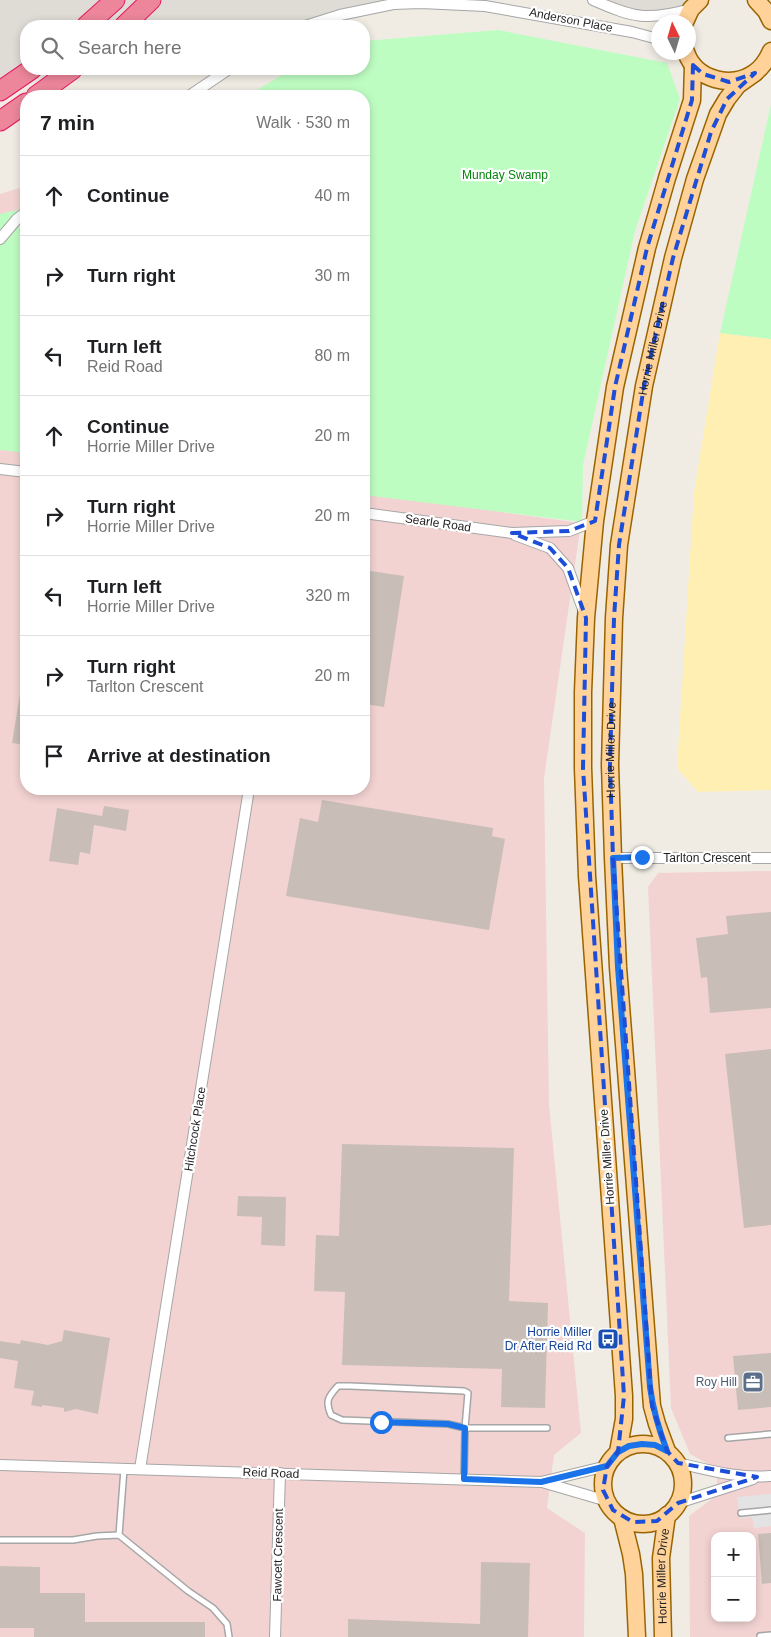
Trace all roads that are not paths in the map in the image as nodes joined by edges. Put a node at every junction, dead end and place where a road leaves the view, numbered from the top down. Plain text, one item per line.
1 (115, 0) edge
2 (152, 0) edge
3 (415, 0) edge
4 (593, 0) edge
5 (393, 4) junction
6 (692, 10) edge
7 (93, 20) edge
8 (130, 20) edge
9 (324, 20) edge
10 (651, 38) edge
11 (687, 60) edge
12 (690, 60) edge
13 (766, 62) edge
14 (23, 75) edge
15 (65, 75) edge
16 (220, 75) edge
17 (44, 90) edge
18 (198, 90) edge
19 (0, 91) edge
20 (20, 107) edge
21 (0, 121) edge
22 (20, 217) edge
23 (0, 239) edge
24 (0, 469) edge
25 (20, 471) edge
26 (370, 514) edge
27 (595, 521) junction
28 (512, 533) junction
29 (586, 618) junction
30 (248, 795) edge
31 (613, 858) junction
32 (771, 858) edge
33 (465, 1428) junction
34 (547, 1428) dead end
35 (771, 1434) edge
36 (728, 1438) dead end
37 (618, 1452) junction
38 (672, 1457) junction
39 (0, 1465) edge
40 (607, 1466) junction
41 (124, 1469) junction
42 (140, 1469) junction
43 (280, 1474) junction
44 (771, 1476) edge
45 (757, 1478) junction
46 (464, 1479) junction
47 (541, 1482) junction
48 (607, 1501) junction
49 (678, 1503) junction
50 (771, 1510) edge
51 (741, 1513) dead end
52 (668, 1516) junction
53 (622, 1518) junction
54 (119, 1535) junction
55 (0, 1540) edge
56 (760, 1636) edge
57 (771, 1636) edge
58 (230, 1637) edge
59 (276, 1637) edge
60 (637, 1637) edge
61 (663, 1637) edge

1 - 7 highway
2 - 8 highway
3 - 5 street, Anderson Place
4 - 6 street, Anderson Place
5 - 9 street, Anderson Place
5 - 10 street, Anderson Place
11 - 27 main road, Horrie Miller Drive
12 - 13 main road
13 - 31 main road, Horrie Miller Drive
14 - 19 highway
15 - 17 highway
16 - 18 street
20 - 21 highway
22 - 23 street
24 - 25 street
26 - 28 street, Searle Road
27 - 28 street, Searle Road
27 - 29 main road, Horrie Miller Drive
28 - 29 street, Searle Road
29 - 37 main road, Horrie Miller Drive
30 - 42 street, Hitchcock Place
31 - 32 street, Tarlton Crescent
31 - 38 main road, Horrie Miller Drive
33 - 33 lane
33 - 34 lane
33 - 46 lane
35 - 36 lane
37 - 38 main road
37 - 40 main road, Horrie Miller Drive
38 - 45 street
38 - 49 main road, Horrie Miller Drive
39 - 41 street, Reid Road
40 - 47 street, Reid Road
40 - 48 main road, Horrie Miller Drive
41 - 42 street, Reid Road
41 - 54 lane
42 - 43 street, Reid Road
43 - 46 street, Reid Road
43 - 59 street, Fawcett Crescent
44 - 45 street
45 - 49 street
46 - 47 street, Reid Road
47 - 48 street, Reid Road
48 - 53 main road
49 - 52 main road, Horrie Miller Drive
50 - 51 lane
52 - 53 main road, Horrie Miller Drive
52 - 61 main road, Horrie Miller Drive
53 - 60 main road
54 - 55 lane
54 - 58 lane
56 - 57 lane

